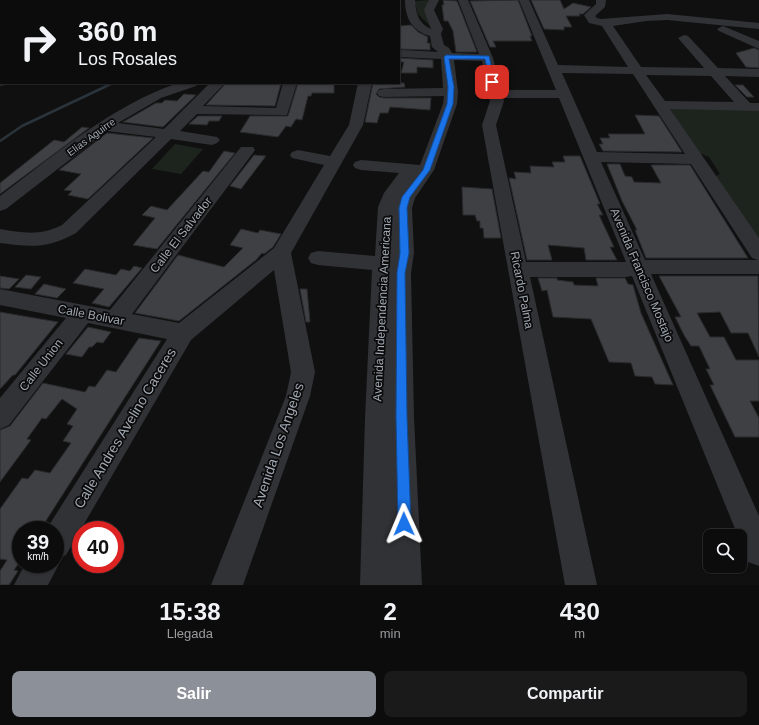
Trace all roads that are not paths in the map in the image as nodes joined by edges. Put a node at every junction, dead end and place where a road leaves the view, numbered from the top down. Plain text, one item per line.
1 (410, 0) edge
2 (434, 0) edge
3 (463, 0) edge
4 (524, 0) edge
5 (601, 0) edge
6 (606, 24) junction
7 (757, 25) edge
8 (732, 28) junction
9 (684, 38) dead end
10 (759, 45) edge
11 (439, 48) junction
12 (403, 54) dead end
13 (487, 58) junction
14 (554, 69) junction
15 (636, 70) junction
16 (716, 72) junction
17 (759, 73) edge
18 (188, 84) edge
19 (290, 84) edge
20 (365, 84) edge
21 (209, 85) edge
22 (444, 92) junction
23 (384, 93) dead end
24 (495, 94) junction
25 (565, 94) junction
26 (659, 105) junction
27 (752, 107) edge
28 (193, 110) junction
29 (104, 126) junction
30 (168, 134) junction
31 (212, 140) dead end
32 (247, 150) dead end
33 (298, 155) dead end
34 (592, 157) junction
35 (697, 159) junction
36 (333, 162) junction
37 (361, 165) dead end
38 (418, 169) junction
39 (0, 205) edge
40 (0, 236) edge
41 (281, 253) junction
42 (759, 253) edge
43 (318, 258) dead end
44 (393, 265) junction
45 (638, 267) junction
46 (759, 267) edge
47 (518, 269) junction
48 (0, 297) edge
49 (82, 314) junction
50 (115, 320) junction
51 (183, 333) junction
52 (0, 417) edge
53 (64, 529) edge
54 (759, 551) edge
55 (37, 573) edge
56 (30, 585) edge
57 (227, 585) edge
58 (376, 585) edge
59 (406, 585) edge
60 (582, 585) edge

1 - 11 street
2 - 11 street, Avenida Independencia Americana
3 - 13 street, Ricardo Palma
4 - 14 street, Avenida Francisco Mostajo
5 - 6 street
6 - 8 street
6 - 15 street
7 - 8 street
8 - 10 street
9 - 16 street
11 - 12 street
11 - 13 street
11 - 22 street, Avenida Independencia Americana
13 - 24 street, Ricardo Palma
14 - 15 street
14 - 25 street, Avenida Francisco Mostajo
15 - 16 street
15 - 26 street
16 - 17 street
16 - 27 street
18 - 29 street, Elías Aguirre
19 - 28 street
20 - 36 street
21 - 28 street
22 - 23 street
22 - 38 street, Avenida Independencia Americana
24 - 25 street
24 - 47 street, Ricardo Palma
25 - 34 street, Avenida Francisco Mostajo
26 - 27 street
26 - 35 street
28 - 30 street
29 - 30 street
29 - 39 street, Elías Aguirre
30 - 31 street
30 - 40 street
32 - 50 street, Calle El Salvador
33 - 36 street
34 - 35 street
34 - 45 street, Avenida Francisco Mostajo
35 - 42 street
36 - 41 street
37 - 38 street
38 - 44 street, Avenida Independencia Americana
41 - 51 street, Calle Andres Avelino Caceres
41 - 57 street, Avenida Los Angeles
43 - 44 street
44 - 58 street, Avenida Independencia Americana
44 - 59 street, Avenida Independencia Americana
45 - 46 street
45 - 47 street
45 - 54 street, Avenida Francisco Mostajo
47 - 60 street, Ricardo Palma
48 - 49 street, Calle Bolivar
49 - 50 street, Calle Bolivar
49 - 52 street, Calle Union
50 - 51 street, Calle Bolivar
51 - 53 street, Calle Andres Avelino Caceres
55 - 56 street

